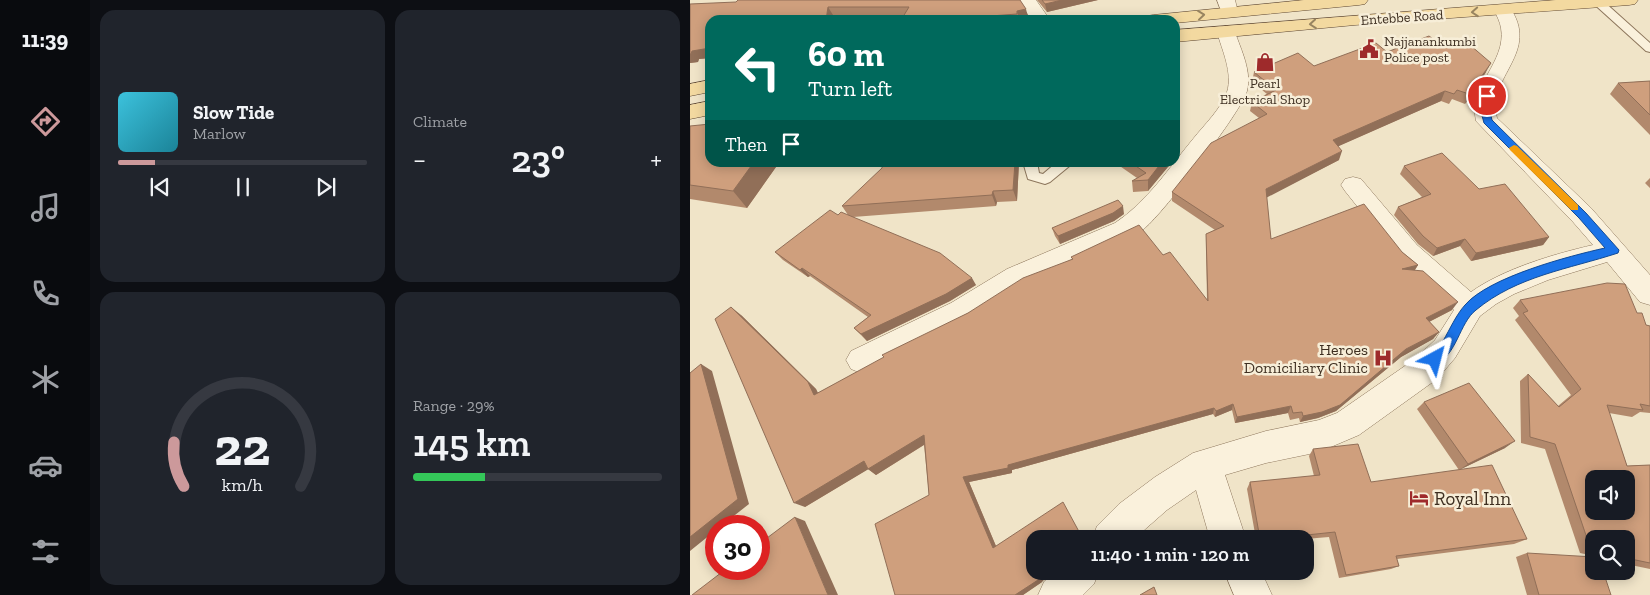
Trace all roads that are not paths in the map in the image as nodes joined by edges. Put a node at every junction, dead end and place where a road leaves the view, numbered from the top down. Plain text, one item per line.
1 (1027, 0) edge
2 (1359, 0) edge
3 (1629, 0) edge
4 (1598, 2) junction
5 (1503, 10) junction
6 (1038, 15) edge
7 (1227, 15) edge
8 (1180, 18) edge
9 (1180, 34) edge
10 (1650, 50) edge
11 (705, 87) edge
12 (690, 90) edge
13 (705, 109) edge
14 (690, 112) edge
15 (1031, 167) edge
16 (1061, 167) edge
17 (1353, 185) dead end
18 (1614, 250) junction
19 (1650, 294) edge
20 (1470, 308) junction
21 (861, 360) dead end
22 (1205, 465) junction
23 (1117, 530) edge
24 (1225, 530) edge
25 (1072, 580) edge
26 (1246, 580) edge
27 (1057, 595) edge
28 (1253, 595) edge

1 - 6 street
2 - 7 main road, Entebbe Road
3 - 4 main road, Entebbe Road
4 - 5 main road, Entebbe Road
4 - 10 lane
5 -> 7 main road, Entebbe Road
5 - 18 street
8 -> 7 main road, Entebbe Road
7 - 9 main road, Entebbe Road
7 - 21 street
11 - 12 main road
13 - 14 main road
15 - 16 lane
17 - 20 street
18 - 19 street
18 - 20 street
20 - 22 street
22 - 23 street
22 - 24 street
25 - 27 street
26 - 28 street

